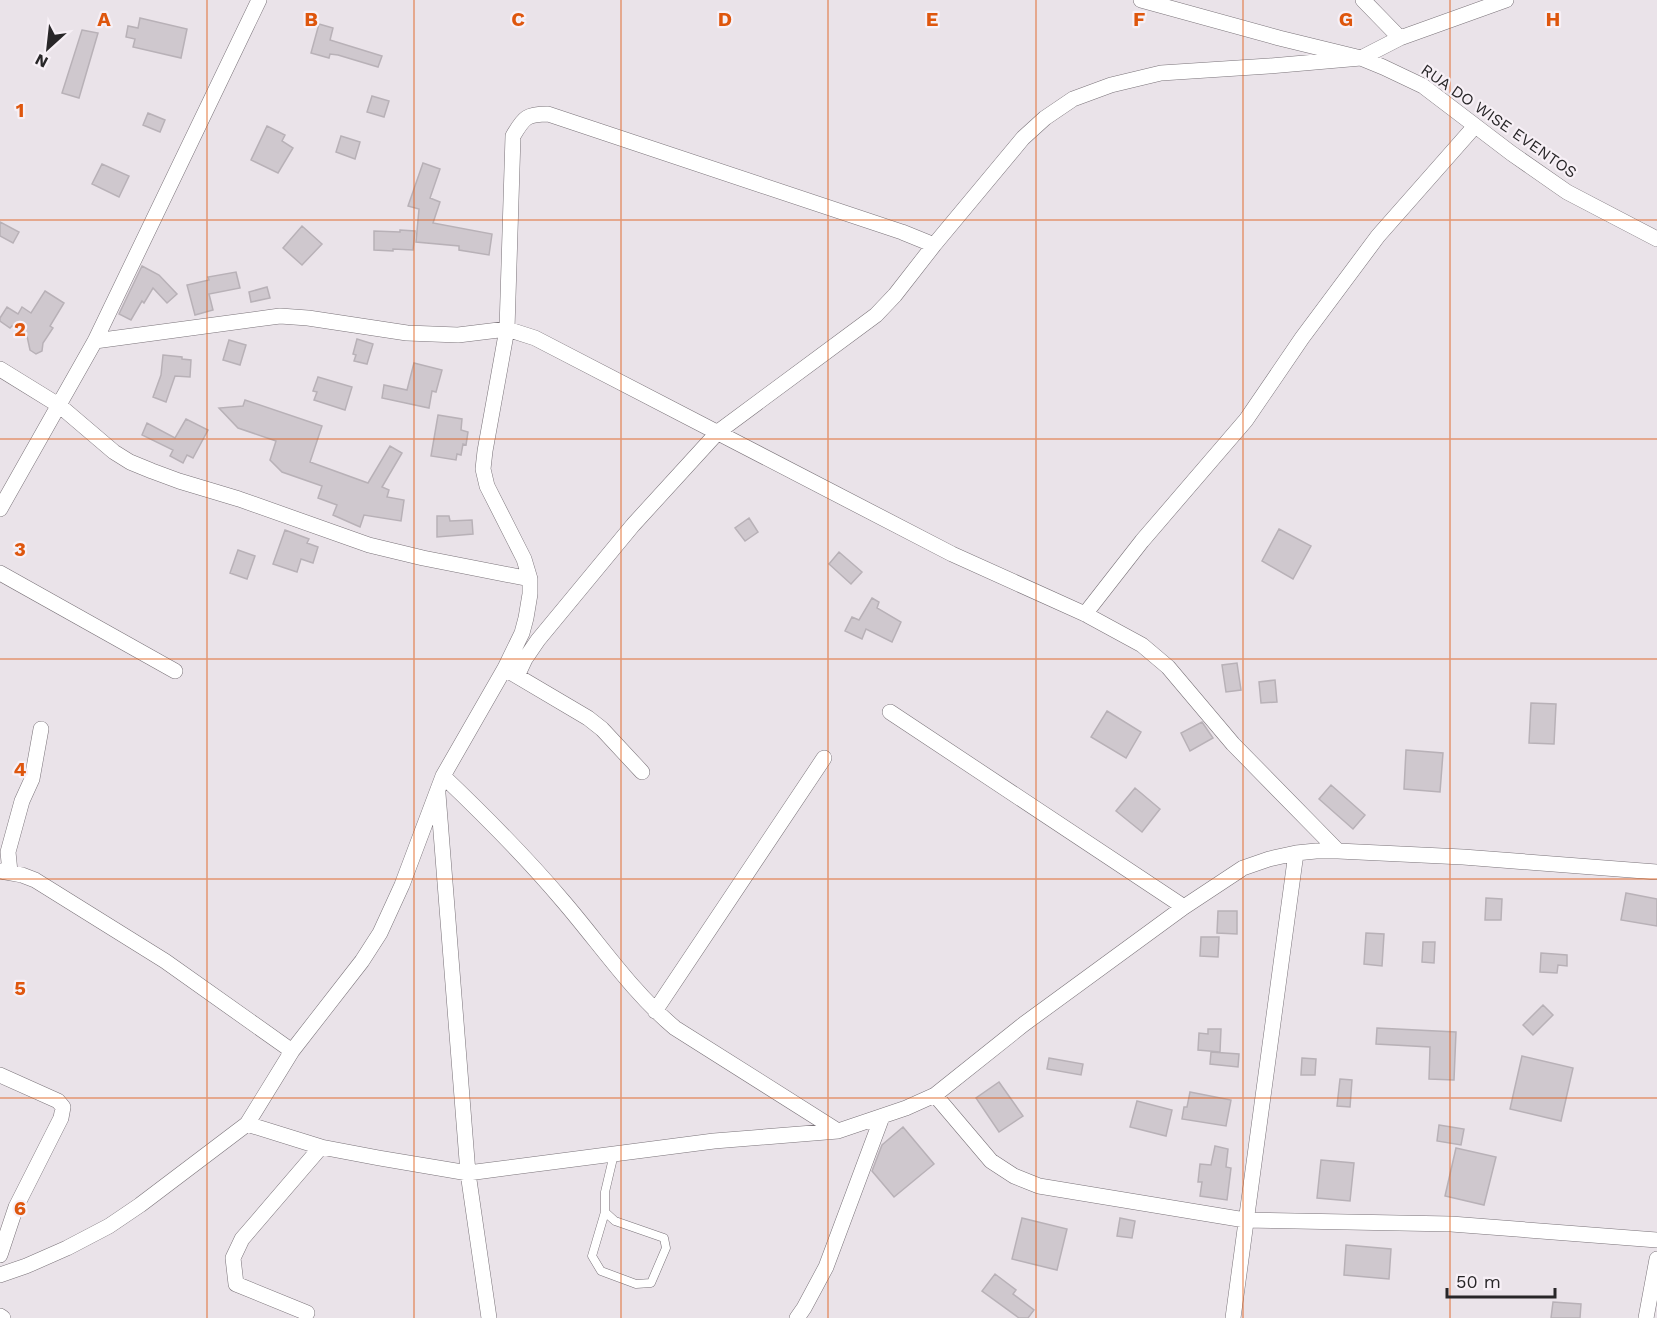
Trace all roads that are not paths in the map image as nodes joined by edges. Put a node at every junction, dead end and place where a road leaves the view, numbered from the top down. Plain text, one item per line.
1 (259, 0) edge
2 (1141, 0) edge
3 (1363, 0) edge
4 (1506, 0) edge
5 (1400, 38) junction
6 (1361, 58) junction
7 (1475, 126) junction
8 (1657, 239) edge
9 (934, 245) junction
10 (507, 329) junction
11 (95, 341) junction
12 (0, 369) edge
13 (60, 406) junction
14 (718, 432) junction
15 (0, 509) edge
16 (0, 573) edge
17 (530, 579) junction
18 (1085, 614) junction
19 (174, 671) dead end
20 (511, 672) junction
21 (890, 712) dead end
22 (41, 729) dead end
23 (824, 758) dead end
24 (642, 772) dead end
25 (440, 782) junction
26 (1338, 851) junction
27 (1296, 853) junction
28 (5, 871) edge
29 (1657, 872) edge
30 (1184, 907) junction
31 (655, 1011) junction
32 (292, 1051) junction
33 (0, 1075) edge
34 (935, 1095) junction
35 (882, 1117) junction
36 (247, 1124) junction
37 (838, 1131) junction
38 (321, 1147) junction
39 (614, 1154) junction
40 (468, 1173) junction
41 (605, 1212) junction
42 (1245, 1220) junction
43 (1657, 1240) edge
44 (0, 1254) edge
45 (1657, 1259) edge
46 (0, 1275) edge
47 (307, 1313) dead end
48 (489, 1318) edge
49 (797, 1318) edge
50 (1233, 1318) edge
51 (1646, 1318) edge

1 - 11 street
2 - 6 street, RUA DO WISE EVENTOS
3 - 5 street
4 - 5 street
5 - 6 street
6 - 7 street, RUA DO WISE EVENTOS
6 - 9 street
7 - 8 street, RUA DO WISE EVENTOS
7 - 18 street
9 - 10 street
9 - 14 street
10 - 11 street
10 - 14 street
10 - 17 street
11 - 13 street
12 - 13 street
13 - 15 street
13 - 17 street
14 - 18 street
14 - 20 street
16 - 19 street
17 - 20 street
18 - 26 street
20 - 24 street
20 - 25 street
21 - 30 street
22 - 28 street
23 - 31 street
25 - 31 street
25 - 32 street
25 - 40 street
26 - 27 street
26 - 29 street
27 - 30 street
27 - 42 street
28 - 32 street
30 - 34 street
31 - 37 street
32 - 36 street
33 - 44 street
34 - 35 street
34 - 42 street
35 - 37 street
35 - 49 street
36 - 38 street
36 - 46 street
37 - 39 street
38 - 40 street
38 - 47 street
39 - 40 street
39 - 41 lane
40 - 48 street
41 - 41 lane
42 - 43 street
42 - 50 street
45 - 51 street

